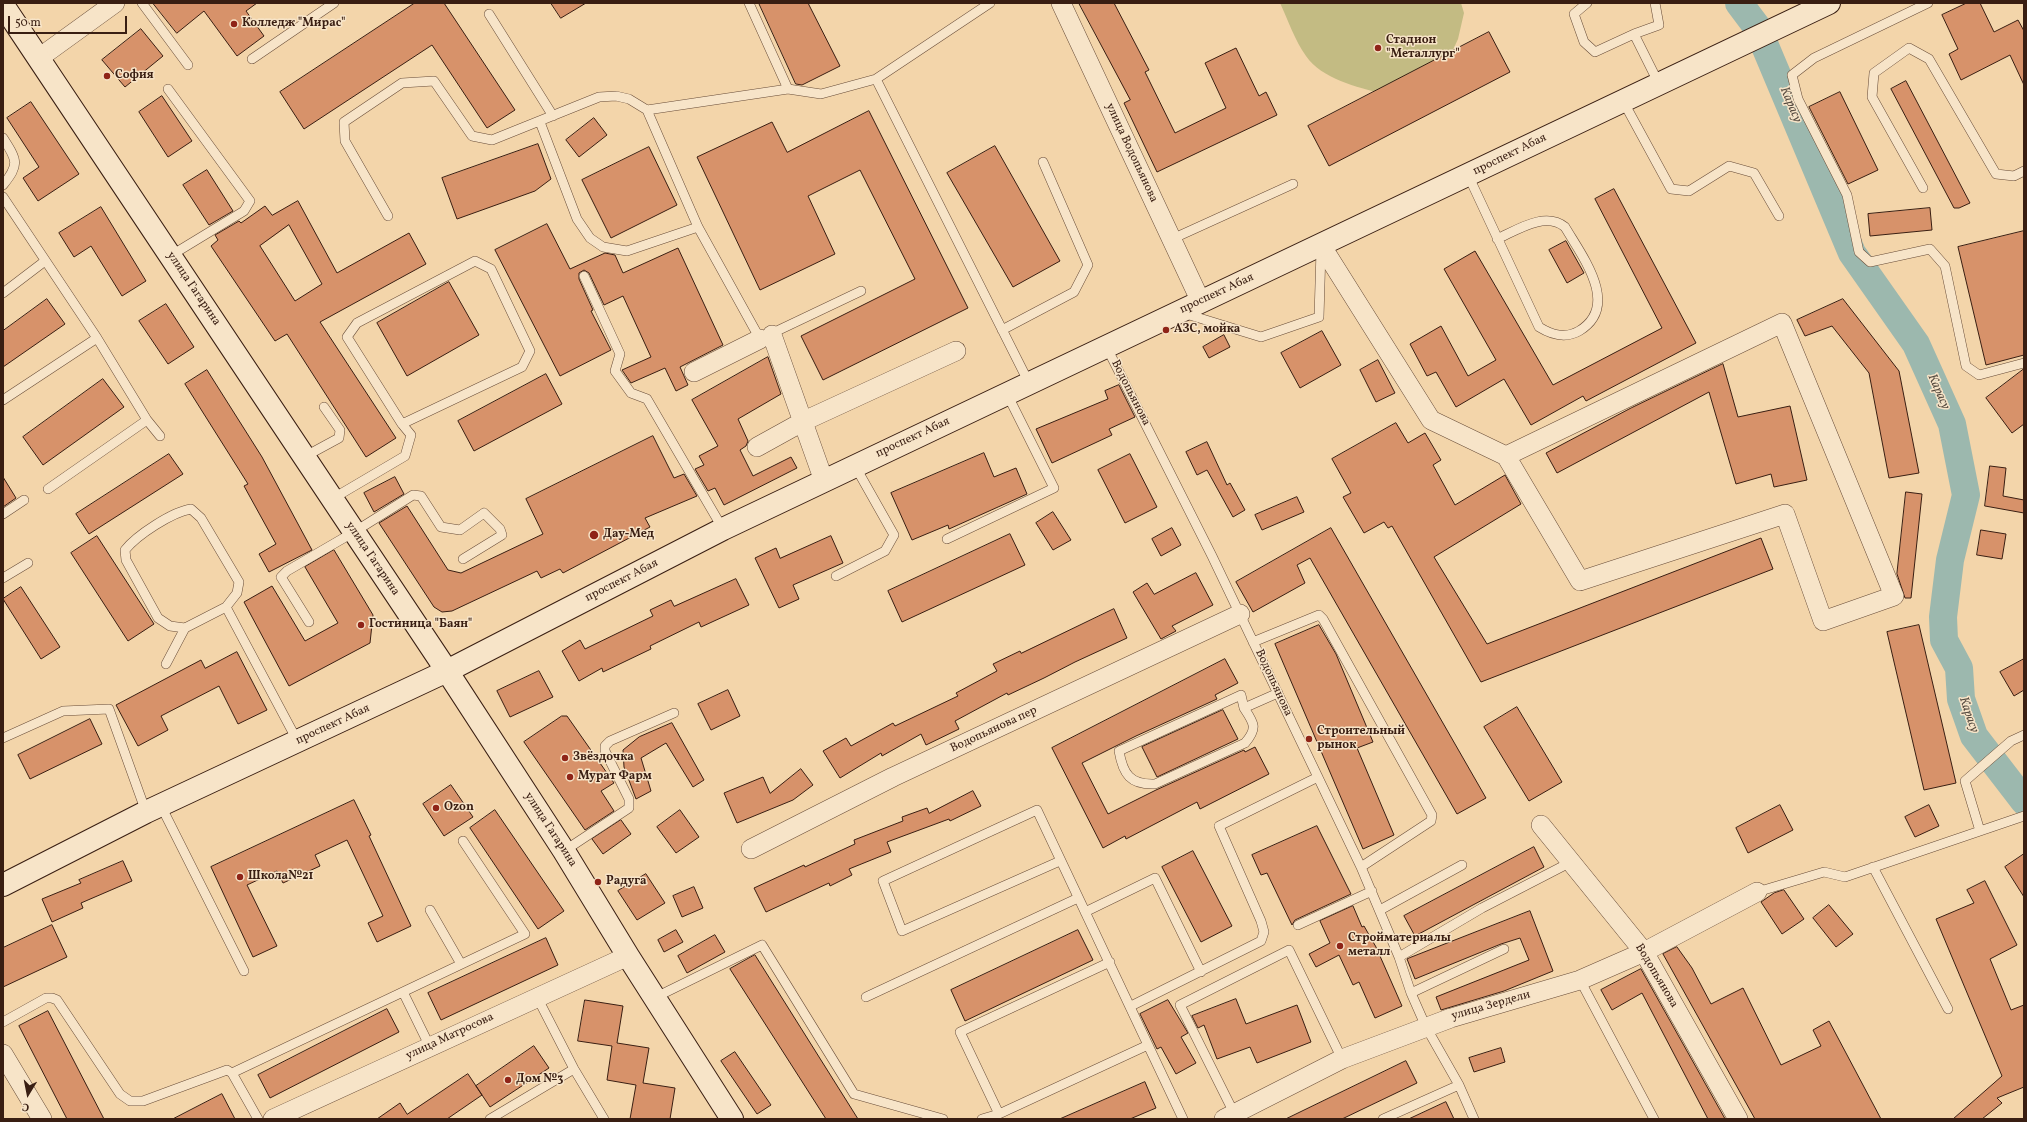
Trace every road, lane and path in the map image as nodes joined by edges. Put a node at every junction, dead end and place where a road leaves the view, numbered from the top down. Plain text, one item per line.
1 (115, 3) edge
2 (142, 3) edge
3 (334, 3) edge
4 (749, 3) edge
5 (990, 3) edge
6 (1061, 3) edge
7 (1587, 3) edge
8 (1655, 3) edge
9 (1830, 3) edge
10 (1928, 3) edge
11 (1807, 8) edge
12 (5, 11) edge
13 (489, 14) dead end
14 (1634, 34) junction
15 (39, 58) junction
16 (252, 59) dead end
17 (188, 65) dead end
18 (876, 78) junction
19 (1659, 84) junction
20 (168, 89) dead end
21 (788, 89) junction
22 (1623, 102) junction
23 (647, 110) junction
24 (553, 116) junction
25 (540, 122) junction
26 (4, 138) edge
27 (1043, 162) dead end
28 (2024, 171) edge
29 (1468, 175) junction
30 (1293, 184) dead end
31 (3, 185) edge
32 (1923, 188) dead end
33 (3, 197) edge
34 (388, 216) dead end
35 (1779, 216) dead end
36 (698, 227) junction
37 (1498, 238) junction
38 (1172, 239) junction
39 (1321, 245) junction
40 (170, 256) junction
41 (45, 261) junction
42 (584, 276) dead end
43 (860, 291) dead end
44 (3, 292) edge
45 (1201, 302) junction
46 (1180, 312) junction
47 (1002, 330) junction
48 (766, 337) junction
49 (97, 338) junction
50 (1106, 346) junction
51 (956, 351) dead end
52 (2024, 363) edge
53 (694, 372) dead end
54 (1029, 383) junction
55 (1007, 394) junction
56 (3, 400) edge
57 (324, 407) dead end
58 (148, 420) junction
59 (804, 421) junction
60 (402, 424) junction
61 (160, 436) dead end
62 (757, 447) dead end
63 (1506, 456) junction
64 (304, 457) junction
65 (855, 466) junction
66 (824, 481) junction
67 (48, 489) dead end
68 (332, 499) junction
69 (24, 500) dead end
70 (3, 514) edge
71 (723, 529) junction
72 (354, 532) junction
73 (947, 539) dead end
74 (463, 559) dead end
75 (28, 563) dead end
76 (836, 576) dead end
77 (3, 578) edge
78 (226, 607) junction
79 (1240, 614) junction
80 (309, 622) dead end
81 (184, 628) junction
82 (1253, 642) junction
83 (166, 664) dead end
84 (447, 671) junction
85 (1278, 693) junction
86 (1244, 708) junction
87 (674, 713) dead end
88 (2024, 735) edge
89 (3, 738) edge
90 (298, 742) junction
91 (1318, 777) junction
92 (154, 809) junction
93 (2024, 816) edge
94 (1541, 825) dead end
95 (1980, 831) junction
96 (463, 841) dead end
97 (751, 849) dead end
98 (564, 852) junction
99 (1060, 861) junction
100 (1571, 862) junction
101 (1462, 865) dead end
102 (1361, 867) junction
103 (1873, 868) junction
104 (3, 885) edge
105 (1372, 891) junction
106 (1757, 892) joint
107 (1078, 898) junction
108 (430, 910) dead end
109 (1380, 910) junction
110 (1085, 912) junction
111 (1298, 925) dead end
112 (1504, 949) dead end
113 (1644, 952) junction
114 (628, 956) junction
115 (1399, 957) junction
116 (1110, 962) junction
117 (461, 964) junction
118 (244, 971) dead end
119 (1200, 972) junction
120 (1580, 980) junction
121 (403, 992) junction
122 (1411, 993) junction
123 (866, 997) dead end
124 (537, 998) junction
125 (654, 998) junction
126 (1131, 1006) junction
127 (1948, 1009) dead end
128 (3, 1022) edge
129 (1426, 1027) junction
130 (1148, 1045) junction
131 (430, 1047) junction
132 (3, 1054) edge
133 (1342, 1059) junction
134 (574, 1069) junction
135 (232, 1073) junction
136 (1459, 1085) junction
137 (999, 1114) junction
138 (286, 1116) edge
139 (1229, 1116) edge
140 (42, 1119) edge
141 (258, 1119) edge
142 (490, 1119) edge
143 (604, 1119) edge
144 (732, 1119) edge
145 (943, 1119) edge
146 (982, 1119) edge
147 (1184, 1119) edge
148 (1383, 1119) edge
149 (1474, 1119) edge
150 (1654, 1119) edge
151 (1738, 1119) edge

1 - 15 street
2 - 17 lane
3 - 16 lane
4 - 21 lane
5 - 18 lane
6 - 38 street, улица Водопьянова
7 - 14 lane
8 - 14 lane
9 - 11 main road, проспект Абая
10 - 52 lane
11 - 19 main road, проспект Абая
12 - 15 main road, улица Гагарина
13 - 24 lane
14 - 19 lane
15 - 40 main road, улица Гагарина
18 - 21 lane
18 - 47 lane
19 - 22 main road, проспект Абая
20 - 40 lane
21 - 23 lane
22 - 29 main road, проспект Абая
22 - 35 lane
23 - 24 lane
23 - 36 lane
24 - 25 lane
25 - 34 lane
25 - 36 lane
26 - 31 lane
27 - 47 lane
28 - 32 lane
29 - 37 lane
29 - 39 main road, проспект Абая
30 - 38 lane
33 - 41 lane
36 - 48 lane
37 - 37 lane
38 - 45 street, улица Водопьянова
39 - 45 main road, проспект Абая
39 - 46 lane
39 - 63 street
40 - 64 main road, улица Гагарина
41 - 44 lane
41 - 49 lane
42 - 71 lane
43 - 48 lane
45 - 46 main road, проспект Абая
46 - 50 main road, проспект Абая
47 - 54 lane
48 - 53 street
48 - 59 street
49 - 56 lane
49 - 58 lane
50 - 54 main road, проспект Абая
50 - 79 lane, Водопьянова
51 - 59 street
54 - 55 main road, проспект Абая
55 - 65 main road, проспект Абая
55 - 73 lane
57 - 64 lane
58 - 61 lane
58 - 67 lane
59 - 62 street
59 - 66 street
60 - 60 lane
60 - 68 lane
63 - 63 street
64 - 68 main road, улица Гагарина
65 - 66 main road, проспект Абая
65 - 76 lane
66 - 71 main road, проспект Абая
68 - 72 main road, улица Гагарина
69 - 70 lane
71 - 84 main road, проспект Абая
72 - 74 lane
72 - 80 lane
72 - 84 main road, улица Гагарина
75 - 77 lane
78 - 81 lane
78 - 81 lane
78 - 90 lane
79 - 82 lane, Водопьянова
79 - 97 street, Водопьянова пер
81 - 83 lane
82 - 85 lane, Водопьянова
82 - 102 lane
84 - 90 main road, проспект Абая
84 - 98 main road, улица Гагарина
85 - 86 lane
85 - 91 lane, Водопьянова
86 - 86 lane
87 - 98 lane
88 - 95 lane
89 - 92 lane
90 - 92 main road, проспект Абая
91 - 102 lane, Водопьянова
91 - 119 lane
92 - 104 main road, проспект Абая
92 - 118 lane
93 - 95 lane
94 - 100 street, Водопьянова
95 - 103 lane
96 - 117 lane
98 - 114 main road, улица Гагарина
99 - 99 lane
99 - 107 lane
100 - 113 street, Водопьянова
100 - 115 lane
101 - 109 lane
102 - 105 lane, Водопьянова
103 - 106 lane
103 - 127 lane
105 - 109 lane, Водопьянова
105 - 111 lane
106 - 113 street, улица Зердели
107 - 110 lane
107 - 123 lane
108 - 117 lane
109 - 115 lane, Водопьянова
110 - 116 lane
110 - 119 lane
112 - 122 lane
113 - 120 street, улица Зердели
113 - 151 street, Водопьянова
114 - 124 street, улица Матросова
114 - 125 main road, улица Гагарина
115 - 122 lane, Водопьянова
116 - 126 lane
116 - 137 lane
117 - 121 lane
119 - 126 lane
120 - 129 street, улица Зердели
120 - 150 lane
121 - 131 lane
121 - 135 lane
122 - 129 lane, Водопьянова
124 - 131 street, улица Матросова
124 - 134 lane
125 - 144 main road, улица Гагарина
125 - 145 lane
126 - 130 lane
128 - 135 lane
129 - 133 street, улица Зердели
129 - 136 lane, Водопьянова
130 - 137 lane
130 - 147 lane
131 - 138 street, улица Матросова
132 - 140 street
133 - 139 street, улица Зердели
133 - 139 lane
134 - 142 lane
134 - 143 lane
135 - 141 lane
136 - 148 lane
136 - 149 lane, Водопьянова
137 - 146 lane

